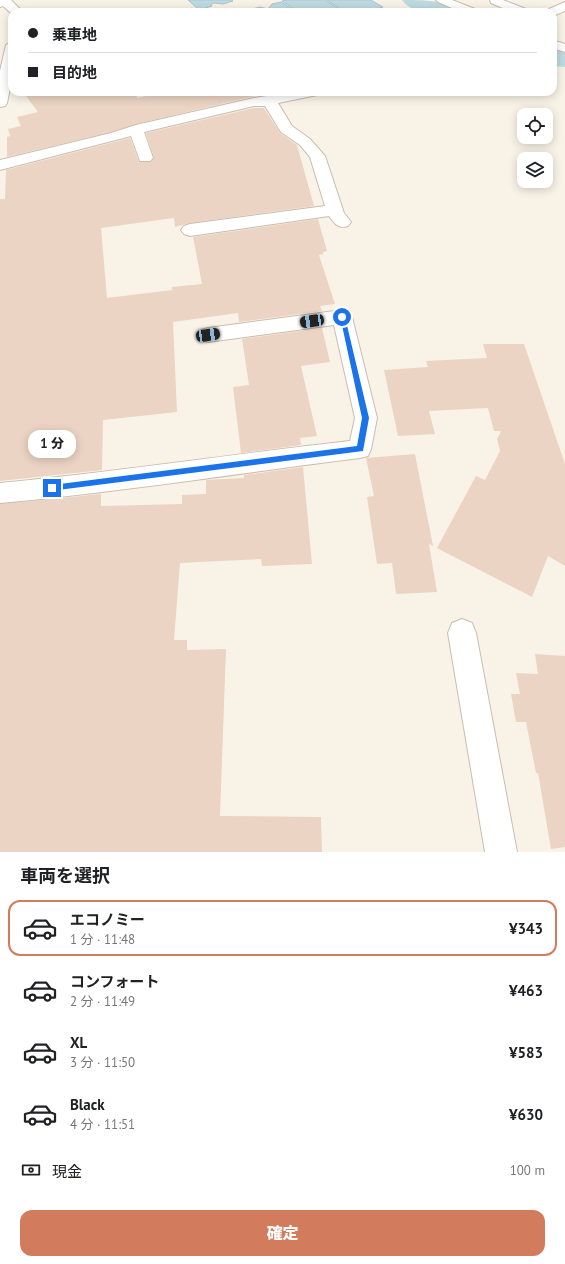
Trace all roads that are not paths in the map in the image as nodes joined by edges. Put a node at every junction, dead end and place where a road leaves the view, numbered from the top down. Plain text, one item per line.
1 (442, 0) edge
2 (3, 1) edge
3 (495, 1) edge
4 (12, 8) edge
5 (461, 8) edge
6 (512, 8) edge
7 (8, 65) edge
8 (295, 96) edge
9 (270, 102) junction
10 (0, 103) edge
11 (136, 129) junction
12 (145, 158) dead end
13 (0, 165) edge
14 (190, 230) dead end
15 (208, 335) dead end
16 (0, 493) edge
17 (462, 633) dead end
18 (501, 852) edge

1 - 5 street
2 - 4 street
3 - 6 street
7 - 10 street
8 - 9 street
9 - 11 street
9 - 14 street
11 - 12 street
11 - 13 street
15 - 16 street
17 - 18 street

